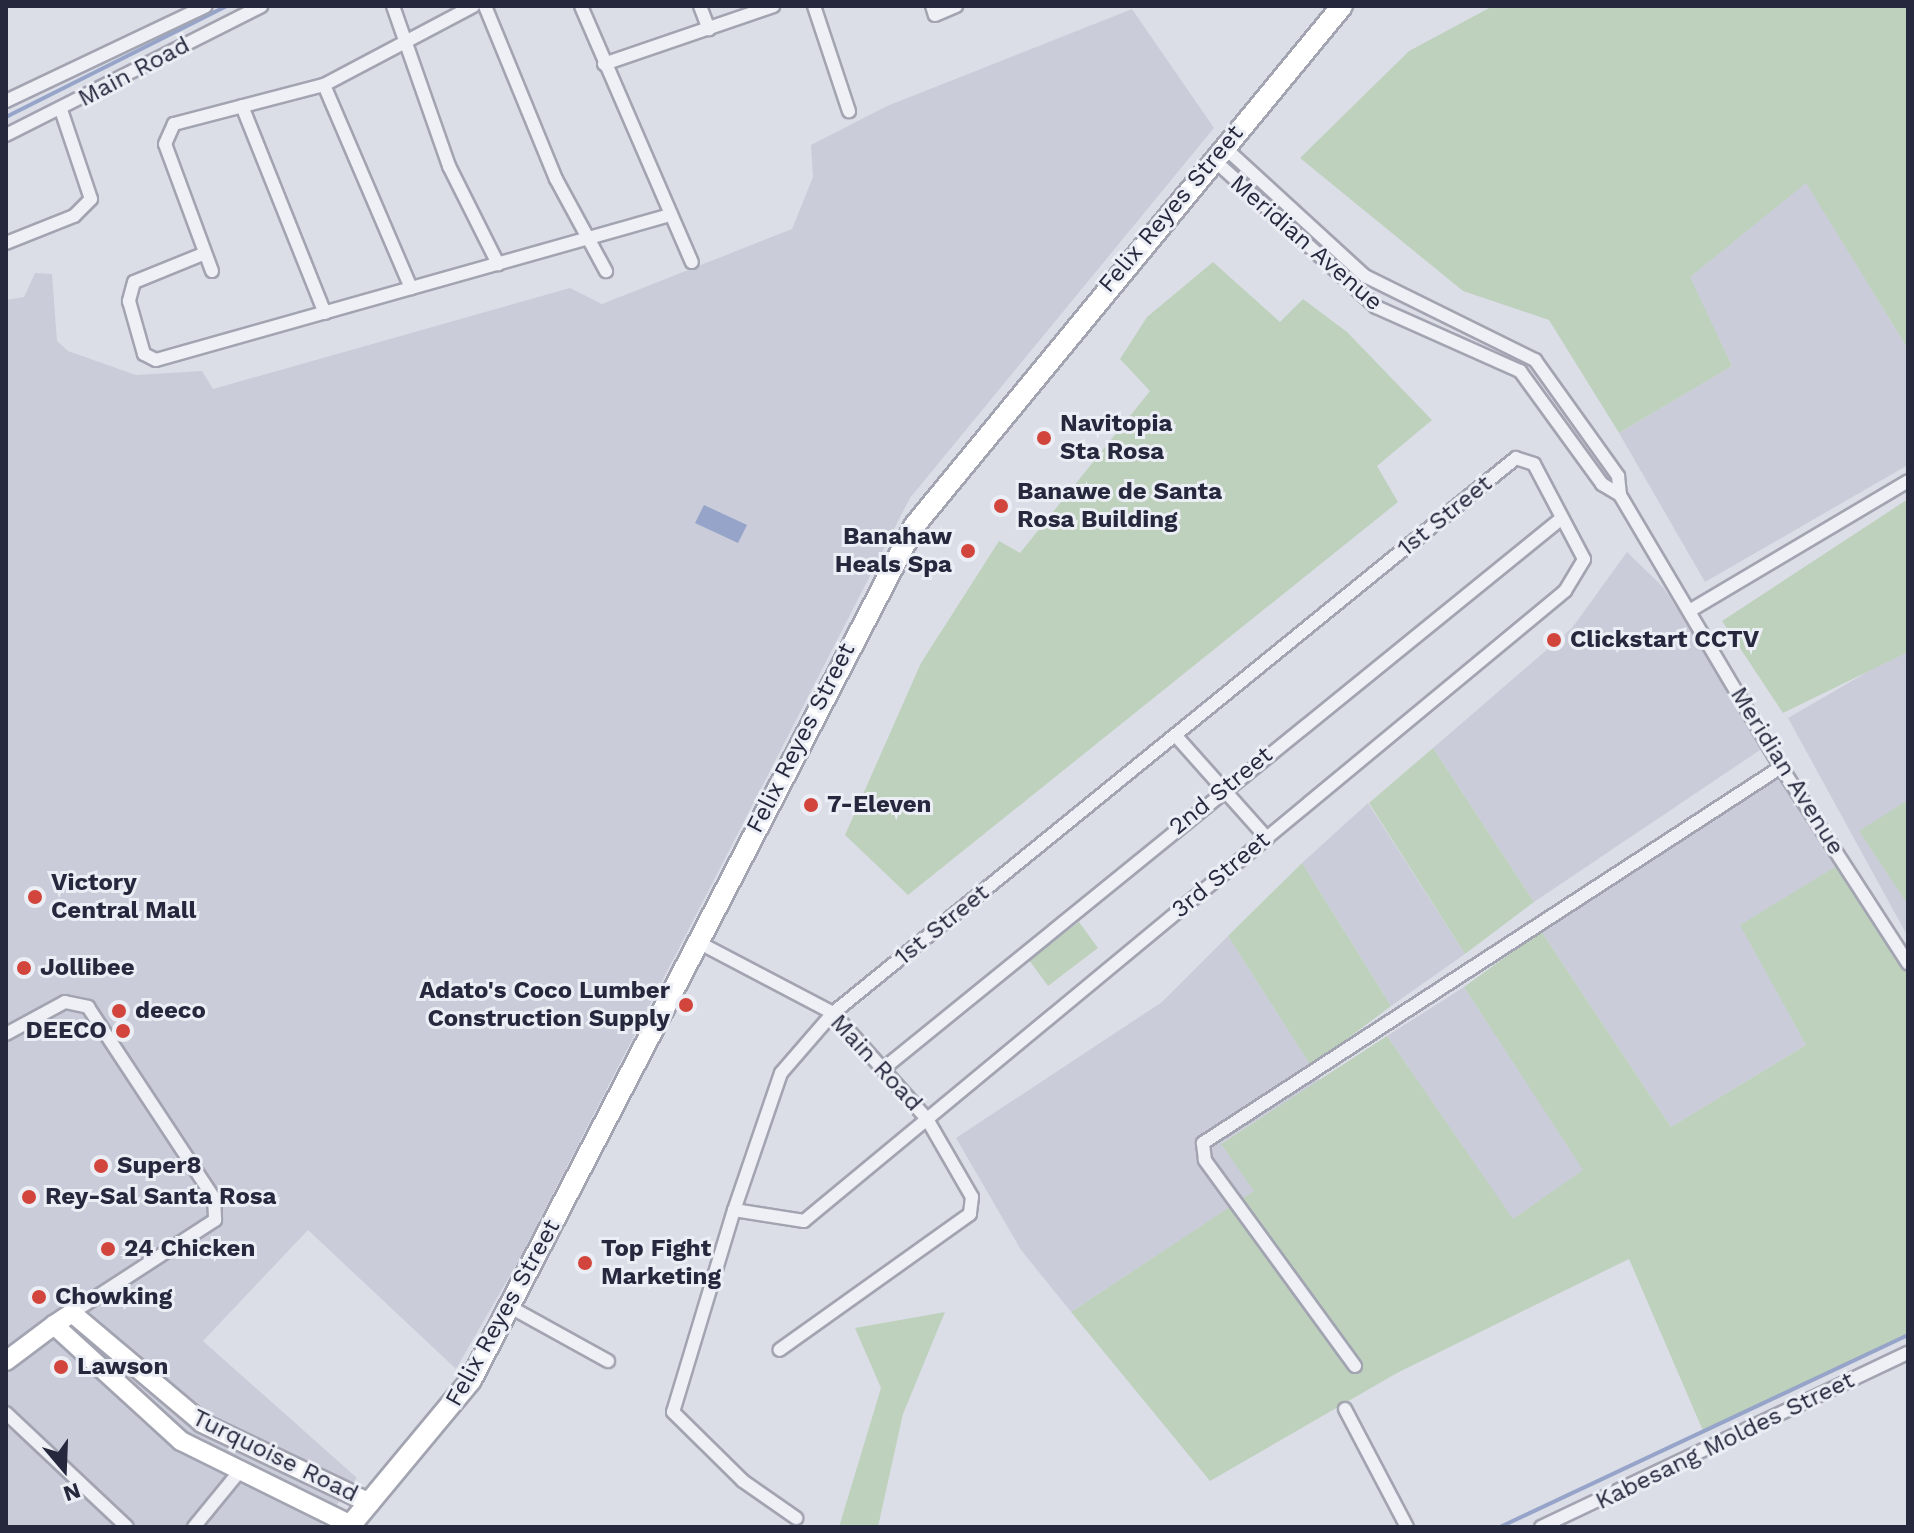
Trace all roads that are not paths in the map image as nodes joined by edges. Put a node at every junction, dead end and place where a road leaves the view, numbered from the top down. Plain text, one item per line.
1 (206, 6) edge
2 (261, 6) edge
3 (393, 6) edge
4 (473, 6) edge
5 (485, 6) edge
6 (581, 6) edge
7 (700, 6) edge
8 (773, 6) edge
9 (814, 6) edge
10 (932, 6) edge
11 (956, 6) edge
12 (1342, 6) edge
13 (709, 29) junction
14 (404, 41) junction
15 (604, 64) junction
16 (324, 85) junction
17 (6, 101) edge
18 (242, 106) junction
19 (61, 110) junction
20 (849, 111) dead end
21 (6, 135) edge
22 (1218, 152) junction
23 (670, 215) junction
24 (587, 236) junction
25 (6, 243) edge
26 (203, 254) junction
27 (692, 262) dead end
28 (498, 264) junction
29 (212, 271) dead end
30 (606, 271) dead end
31 (411, 288) junction
32 (325, 313) junction
33 (1516, 458) joint
34 (1908, 481) edge
35 (1620, 495) junction
36 (1562, 518) junction
37 (1691, 610) junction
38 (1176, 736) junction
39 (1781, 767) junction
40 (1226, 788) junction
41 (1267, 838) junction
42 (696, 941) junction
43 (1907, 960) edge
44 (833, 1013) junction
45 (6, 1034) edge
46 (883, 1069) junction
47 (927, 1119) junction
48 (734, 1210) junction
49 (510, 1307) junction
50 (72, 1313) junction
51 (54, 1325) junction
52 (779, 1350) dead end
53 (1908, 1353) edge
54 (6, 1361) edge
55 (608, 1361) dead end
56 (1355, 1366) dead end
57 (1345, 1409) dead end
58 (6, 1413) edge
59 (235, 1479) junction
60 (370, 1503) junction
61 (796, 1518) dead end
62 (350, 1526) edge
63 (127, 1527) edge
64 (194, 1527) edge
65 (1407, 1527) edge
66 (1541, 1527) edge

1 - 17 street, Main Road
2 - 19 street, Main Road
3 - 14 street
4 - 14 street
5 - 24 street
6 - 15 street
7 - 13 street
8 - 13 street
9 - 20 street
10 - 11 street
12 - 22 main road, Felix Reyes Street
13 - 15 street
14 - 16 street
14 - 28 street
15 - 23 street
16 - 18 street
16 - 31 street
18 - 26 street
18 - 32 street
19 - 21 street, Main Road
19 - 25 street
22 - 35 street, Meridian Avenue
22 - 35 street, Meridian Avenue
22 - 42 main road, Felix Reyes Street
23 - 24 street
23 - 27 street
24 - 28 street
24 - 30 street
26 - 29 street
26 - 32 street
28 - 31 street
31 - 32 street
33 - 36 street, 3rd Street
33 - 38 street, 1st Street
34 - 37 street
35 - 37 street, Meridian Avenue
36 - 40 street, 2nd Street
36 - 41 street, 3rd Street
37 - 39 street, Meridian Avenue
38 - 40 street
38 - 44 street, 1st Street
39 - 43 street, Meridian Avenue
39 - 56 street
40 - 41 street
40 - 46 street, 2nd Street
41 - 47 street, 3rd Street
42 - 44 street, Main Road
42 - 49 main road, Felix Reyes Street
44 - 46 street, Main Road
44 - 48 street, 1st Street
45 - 50 street
46 - 47 street, Main Road
47 - 48 street, 3rd Street
47 - 52 street, Main Road
48 - 61 street, 1st Street
49 - 55 street
49 - 60 main road, Felix Reyes Street
50 - 51 street
50 - 60 street, Turquoise Road
51 - 54 street
51 - 59 street, Turquoise Road
53 - 66 street, Kabesang Moldes Street
57 - 65 street
58 - 63 street
59 - 62 street, Turquoise Road
59 - 64 street
60 - 62 main road, Felix Reyes Street

